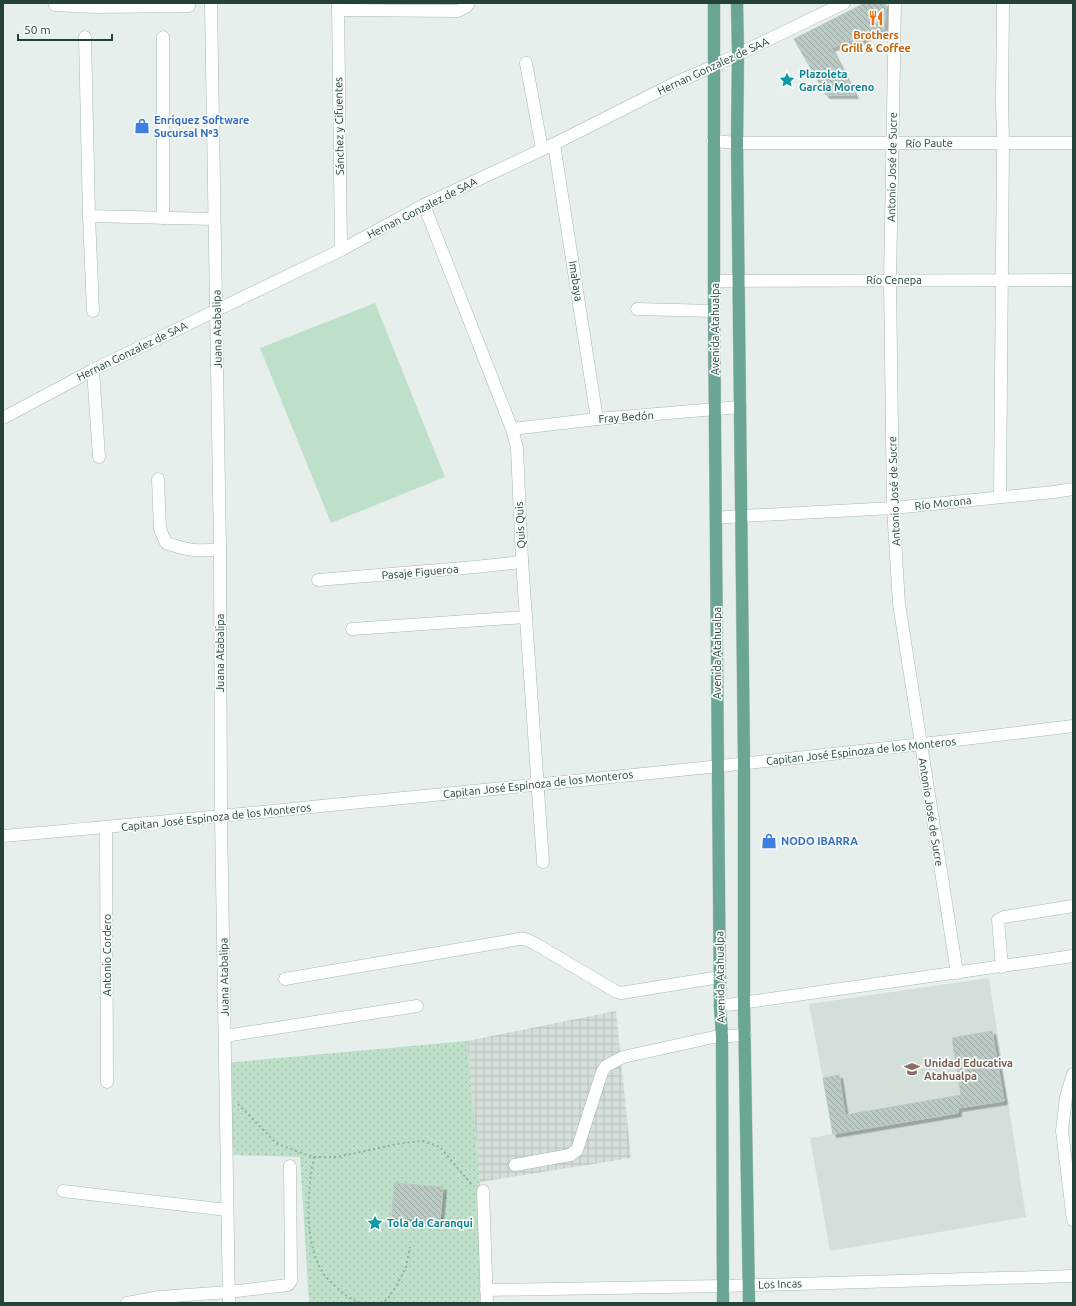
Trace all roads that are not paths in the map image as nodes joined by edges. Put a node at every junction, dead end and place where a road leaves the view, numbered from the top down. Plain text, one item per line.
1 (211, 3) edge
2 (469, 3) edge
3 (714, 3) edge
4 (737, 3) edge
5 (844, 3) edge
6 (895, 3) edge
7 (1002, 3) edge
8 (55, 5) dead end
9 (95, 5) edge
10 (189, 6) dead end
11 (338, 7) edge
12 (85, 37) dead end
13 (163, 37) dead end
14 (738, 54) junction
15 (526, 64) dead end
16 (714, 66) junction
17 (713, 142) junction
18 (1003, 142) junction
19 (1073, 142) edge
20 (737, 143) junction
21 (554, 144) junction
22 (892, 144) junction
23 (542, 149) junction
24 (424, 205) junction
25 (89, 216) junction
26 (163, 218) junction
27 (214, 219) junction
28 (341, 250) junction
29 (890, 280) junction
30 (1073, 280) edge
31 (714, 281) junction
32 (739, 281) junction
33 (1003, 281) junction
34 (217, 310) junction
35 (636, 310) dead end
36 (93, 311) dead end
37 (714, 311) junction
38 (93, 370) junction
39 (740, 407) junction
40 (715, 410) junction
41 (3, 418) edge
42 (597, 419) junction
43 (512, 429) junction
44 (99, 458) dead end
45 (158, 479) dead end
46 (1073, 489) edge
47 (1000, 497) junction
48 (893, 508) junction
49 (741, 516) junction
50 (716, 518) junction
51 (220, 549) junction
52 (522, 561) junction
53 (318, 580) dead end
54 (526, 617) junction
55 (352, 629) dead end
56 (1073, 726) edge
57 (921, 745) junction
58 (744, 763) junction
59 (717, 766) junction
60 (538, 784) junction
61 (221, 816) junction
62 (106, 828) junction
63 (3, 836) edge
64 (543, 862) dead end
65 (1073, 906) edge
66 (1073, 956) edge
67 (1002, 967) junction
68 (957, 974) junction
69 (720, 977) junction
70 (285, 979) dead end
71 (744, 1003) junction
72 (417, 1006) dead end
73 (720, 1006) junction
74 (745, 1035) junction
75 (225, 1036) junction
76 (722, 1036) junction
77 (1073, 1074) edge
78 (107, 1082) dead end
79 (515, 1165) dead end
80 (290, 1166) dead end
81 (64, 1191) dead end
82 (484, 1195) road end
83 (227, 1210) junction
84 (1073, 1220) edge
85 (1073, 1276) edge
86 (750, 1284) junction
87 (723, 1286) junction
88 (486, 1290) junction
89 (229, 1298) edge
90 (128, 1303) edge
91 (487, 1303) edge
92 (723, 1303) edge
93 (749, 1303) edge

1 - 27 street, Juana Atabalipa
2 - 11 street
3 - 16 main road, Avenida Atahualpa
4 - 14 main road
5 - 14 street, Hernan Gonzalez de SAA
6 - 22 street, Antonio José de Sucre
7 - 18 street
8 - 9 street
9 - 10 street
11 - 28 street, Sánchez y Cifuentes
12 - 25 street
13 - 26 street
14 - 16 street, Hernan Gonzalez de SAA
14 - 20 main road
15 - 23 street
16 - 17 main road, Avenida Atahualpa
16 - 21 street, Hernan Gonzalez de SAA
17 - 20 street, Río Paute
17 - 31 main road, Avenida Atahualpa
18 - 19 street, Río Paute
18 - 22 street, Río Paute
18 - 33 street
20 - 22 street, Río Paute
20 - 32 main road
21 - 23 street, Hernan Gonzalez de SAA
21 - 42 street, Imabaya
22 - 29 street, Antonio José de Sucre
23 - 24 street, Hernan Gonzalez de SAA
24 - 28 street, Hernan Gonzalez de SAA
24 - 43 street, Quis Quis
25 - 26 street
25 - 36 street
26 - 27 street
27 - 34 street, Juana Atabalipa
28 - 34 street, Hernan Gonzalez de SAA
29 - 32 street, Río Cenepa
29 - 33 street, Río Cenepa
29 - 48 street, Antonio José de Sucre
30 - 33 street, Río Cenepa
31 - 32 street, Río Cenepa
31 - 37 main road, Avenida Atahualpa
32 - 39 main road
33 - 47 street
34 - 38 street, Hernan Gonzalez de SAA
34 - 51 street, Juana Atabalipa
35 - 37 street
37 - 40 main road, Avenida Atahualpa
38 - 41 street, Hernan Gonzalez de SAA
38 - 44 street
39 - 40 street, Fray Bedón
39 - 49 main road
40 - 42 street, Fray Bedón
40 - 50 main road, Avenida Atahualpa
42 - 43 street, Fray Bedón
43 - 52 street, Quis Quis
45 - 51 street
46 - 47 street, Río Morona
47 - 48 street, Río Morona
48 - 49 street, Río Morona
48 - 57 street, Antonio José de Sucre
49 - 50 street, Río Morona
49 - 58 main road
50 - 59 main road, Avenida Atahualpa
51 - 61 street, Juana Atabalipa
52 - 53 street, Pasaje Figueroa
52 - 54 street, Quis Quis
54 - 55 street
54 - 60 street, Quis Quis
56 - 57 street, Capitan José Espinoza de los Monteros
57 - 58 street, Capitan José Espinoza de los Monteros
57 - 68 street, Antonio José de Sucre
58 - 59 street, Capitan José Espinoza de los Monteros
58 - 71 main road
59 - 60 street, Capitan José Espinoza de los Monteros
59 - 69 main road, Avenida Atahualpa
60 - 61 street, Capitan José Espinoza de los Monteros
60 - 64 street, Quis Quis
61 - 62 street, Capitan José Espinoza de los Monteros
61 - 75 street, Juana Atabalipa
62 - 63 street, Capitan José Espinoza de los Monteros
62 - 78 street, Antonio Cordero
65 - 67 street
66 - 67 street
67 - 68 street
68 - 71 street
69 - 70 street
69 - 73 main road, Avenida Atahualpa
71 - 73 street
71 - 74 main road
72 - 75 street
73 - 76 main road, Avenida Atahualpa
74 - 76 street
74 - 86 main road
75 - 83 street, Juana Atabalipa
76 - 79 street
76 - 87 main road, Avenida Atahualpa
77 - 84 street
80 - 89 street
81 - 83 street
82 - 88 street
83 - 89 street, Juana Atabalipa
85 - 86 street, Los Incas
86 - 87 street, Los Incas
86 - 93 main road
87 - 88 street, Los Incas
87 - 92 main road, Avenida Atahualpa
88 - 91 street
89 - 90 street

